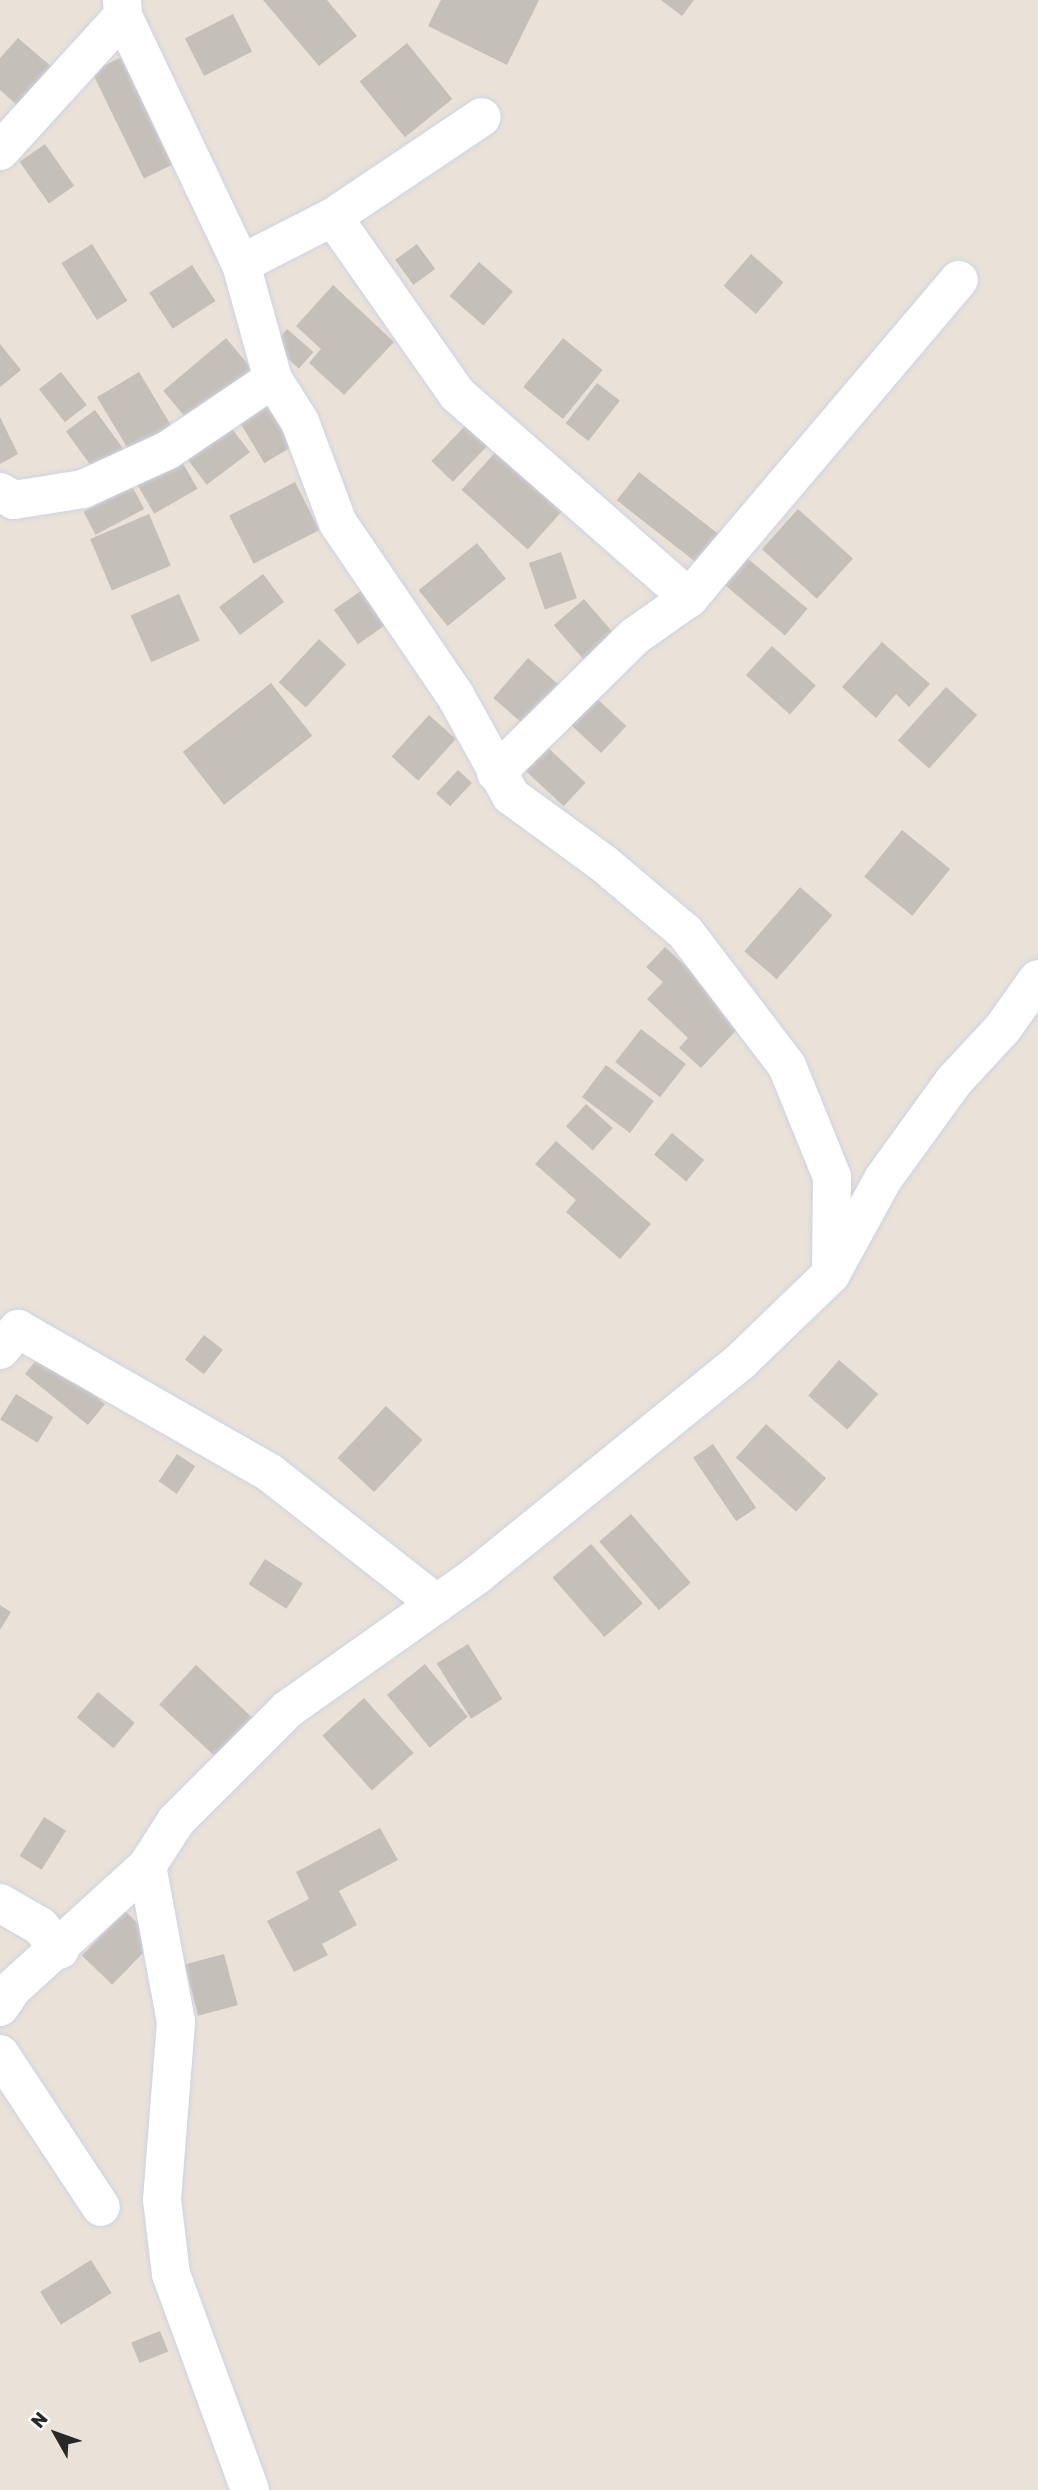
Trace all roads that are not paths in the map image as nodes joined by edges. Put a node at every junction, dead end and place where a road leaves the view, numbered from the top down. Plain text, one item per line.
1 (123, 8) edge
2 (482, 117) dead end
3 (0, 151) edge
4 (333, 217) junction
5 (241, 264) junction
6 (958, 280) dead end
7 (273, 379) junction
8 (0, 492) edge
9 (689, 598) junction
10 (496, 773) junction
11 (1038, 979) edge
12 (831, 1274) junction
13 (0, 1350) edge
14 (437, 1604) junction
15 (147, 1866) junction
16 (0, 1903) edge
17 (60, 1950) junction
18 (0, 2007) edge
19 (0, 2054) edge
20 (100, 2207) dead end
21 (250, 2490) edge

1 - 3 street
1 - 5 street
2 - 4 street
4 - 5 street
4 - 9 street
5 - 7 street
6 - 9 street
7 - 8 street
7 - 10 street
9 - 10 street
10 - 12 street
11 - 12 street
12 - 14 street
13 - 14 street
14 - 15 street
15 - 17 street
15 - 21 street
16 - 17 street
17 - 18 street
19 - 20 street

